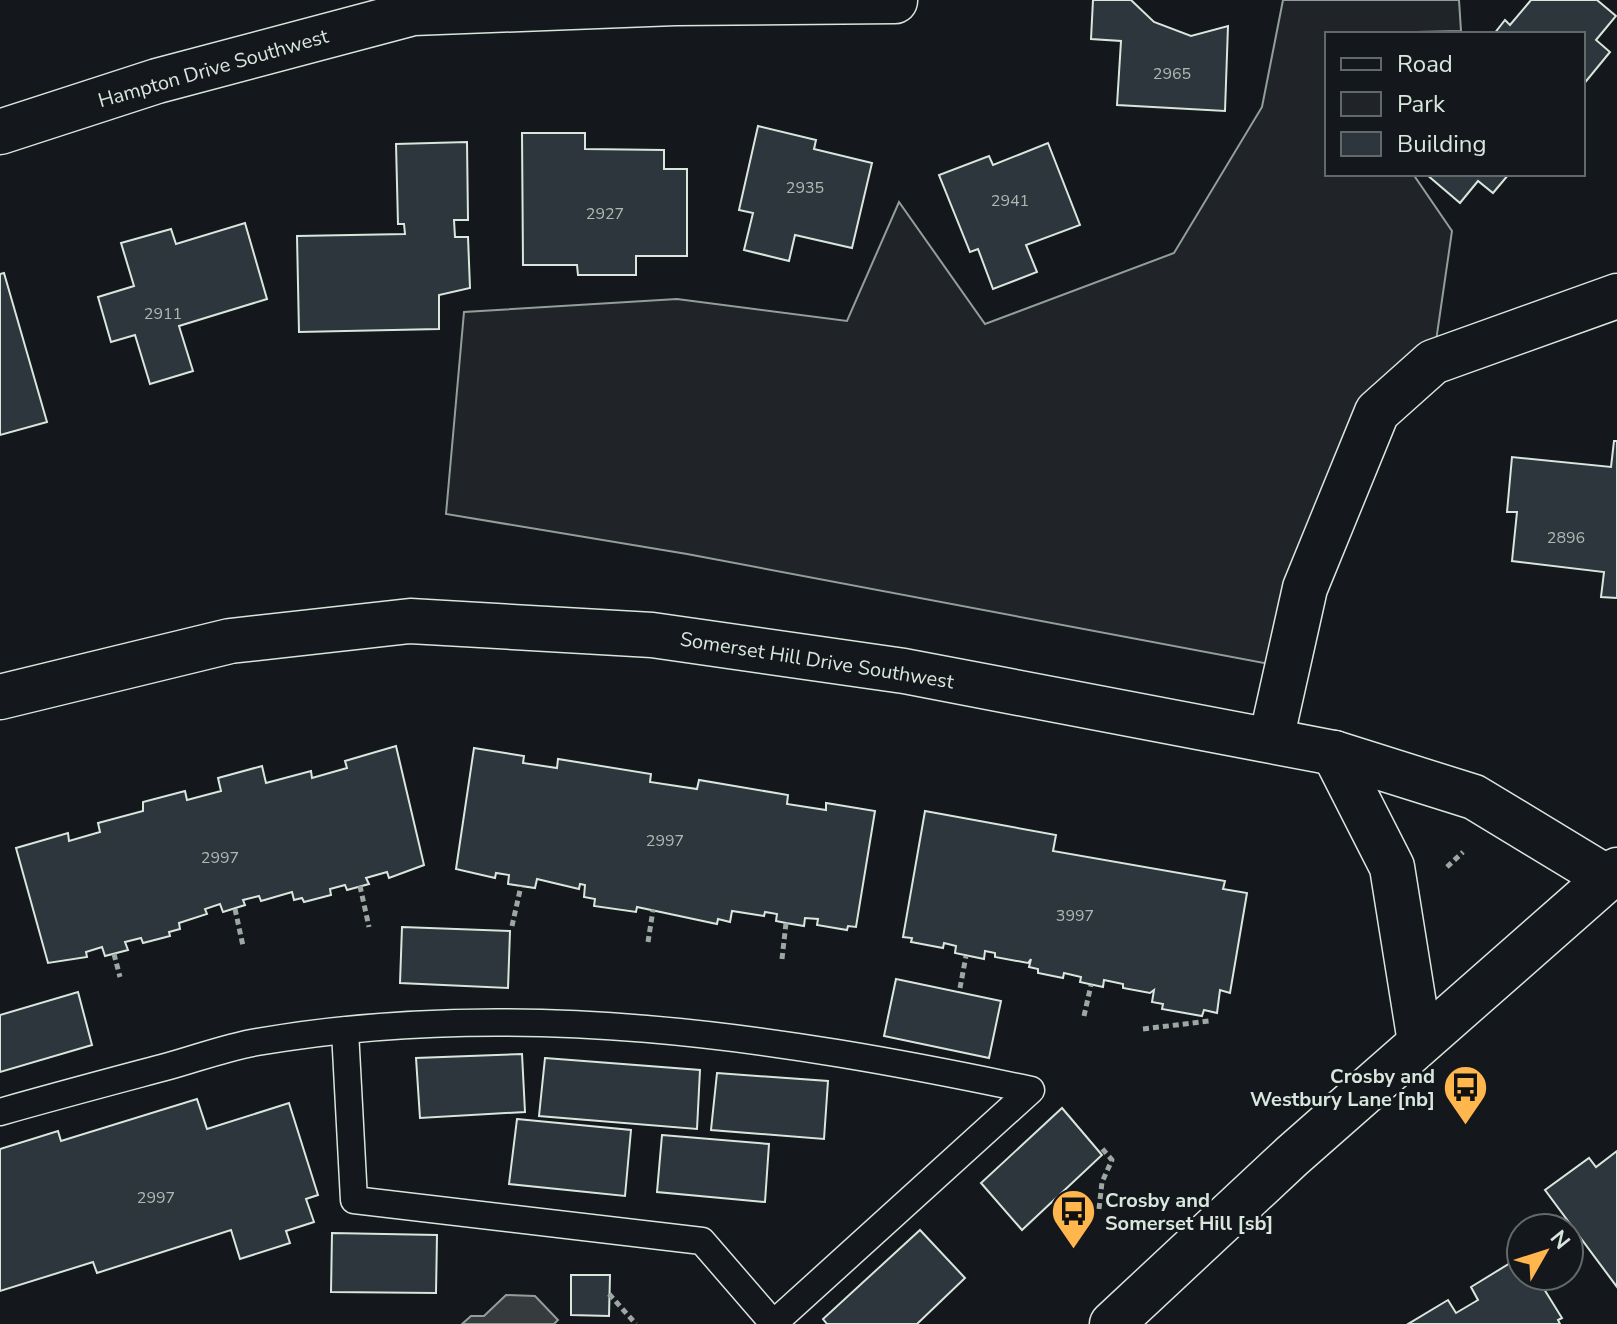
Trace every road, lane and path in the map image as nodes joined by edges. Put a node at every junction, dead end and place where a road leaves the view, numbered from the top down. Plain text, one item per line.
1 (895, 1) edge
2 (410, 6) edge
3 (0, 132) edge
4 (1617, 296) edge
5 (0, 697) edge
6 (1271, 740) junction
7 (1334, 753) junction
8 (1469, 845) dead end
9 (1443, 870) dead end
10 (1611, 874) edge
11 (360, 886) dead end
12 (521, 886) dead end
13 (235, 909) dead end
14 (653, 910) dead end
15 (786, 923) dead end
16 (512, 926) dead end
17 (369, 927) dead end
18 (648, 942) dead end
19 (243, 946) dead end
20 (114, 954) dead end
21 (966, 956) dead end
22 (782, 959) dead end
23 (120, 977) dead end
24 (1091, 985) dead end
25 (960, 988) dead end
26 (1084, 1016) dead end
27 (1209, 1021) dead end
28 (1143, 1029) dead end
29 (345, 1031) junction
30 (1420, 1042) junction
31 (0, 1112) edge
32 (1100, 1146) dead end
33 (1099, 1209) dead end
34 (609, 1294) dead end
35 (636, 1324) edge
36 (773, 1324) edge
37 (1112, 1324) edge

1 - 2 street, Hampton Drive Southwest
2 - 3 street, Hampton Drive Southwest
4 - 6 street
5 - 6 street, Somerset Hill Drive Southwest
6 - 7 street, Somerset Hill Drive Southwest
7 - 10 street, Somerset Hill Drive Southwest
7 - 30 street
8 - 9 path
10 - 30 street
11 - 17 path
12 - 16 path
13 - 19 path
14 - 18 path
15 - 22 path
20 - 23 path
21 - 25 path
24 - 26 path
27 - 28 path
29 - 31 lane
29 - 36 lane
29 - 36 lane
30 - 37 street
32 - 33 path
34 - 35 path

